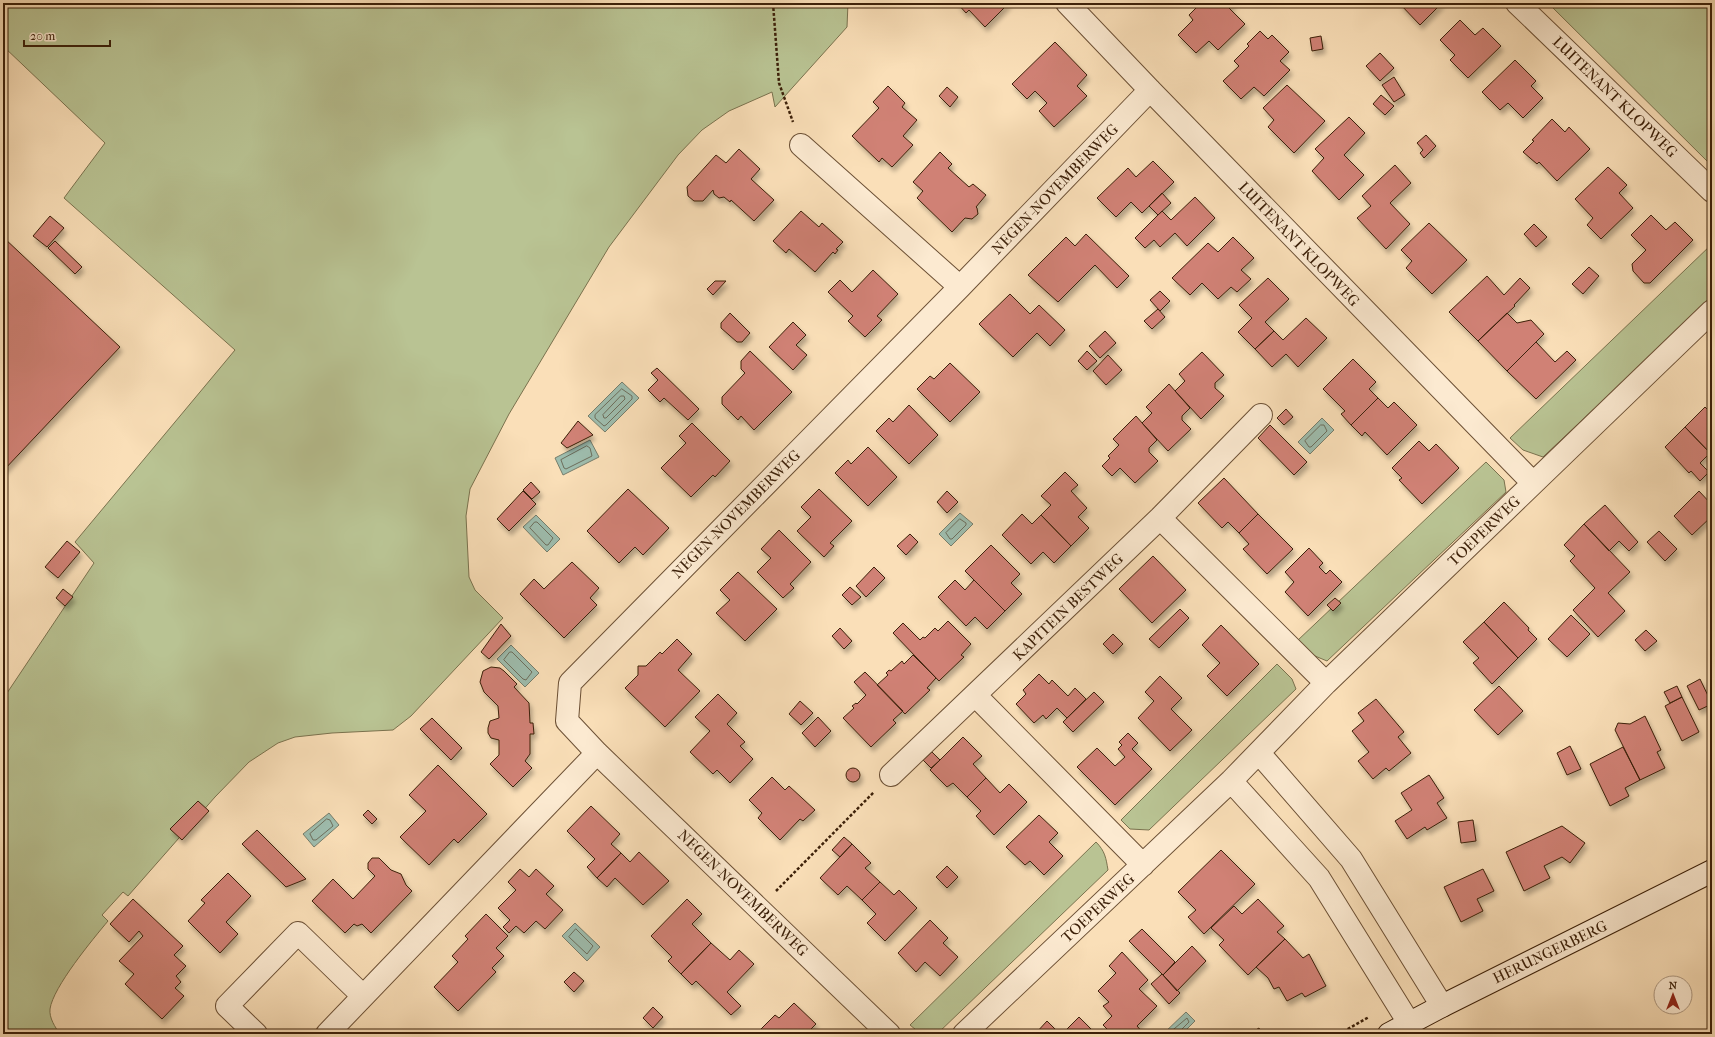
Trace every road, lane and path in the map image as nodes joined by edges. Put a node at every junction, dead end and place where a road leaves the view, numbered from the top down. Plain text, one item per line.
1 (774, 3) edge
2 (1067, 3) edge
3 (1517, 3) edge
4 (1150, 90) junction
5 (801, 145) joint
6 (1712, 191) edge
7 (960, 287) junction
8 (1712, 311) edge
9 (1261, 415) dead end
10 (1533, 483) junction
11 (1160, 518) junction
12 (1326, 683) junction
13 (975, 695) junction
14 (597, 753) junction
15 (1259, 754) junction
16 (892, 775) joint
17 (1231, 781) junction
18 (1143, 865) junction
19 (1712, 872) edge
20 (759, 908) junction
21 (363, 996) junction
22 (1442, 1006) junction
23 (1409, 1023) junction
24 (256, 1034) edge
25 (327, 1034) edge
26 (889, 1034) edge
27 (964, 1034) edge
28 (1389, 1034) edge

1 - 5 path
2 - 4 street, LUITENANT KLOPWEG
3 - 6 street, LUITENANT KLOPWEG
4 - 7 street, NEGEN-NOVEMBERWEG
4 - 10 street, LUITENANT KLOPWEG
5 - 7 street
7 - 14 street, NEGEN-NOVEMBERWEG
8 - 10 street, TOEPERWEG
9 - 11 street, KAPITEIN BESTWEG
10 - 12 street, TOEPERWEG
11 - 12 street
11 - 13 street, KAPITEIN BESTWEG
12 - 15 street, TOEPERWEG
13 - 16 street, KAPITEIN BESTWEG
13 - 18 street
14 - 20 street, NEGEN-NOVEMBERWEG
14 - 21 street
15 - 17 street, TOEPERWEG
15 - 22 street
16 - 20 path
17 - 18 street, TOEPERWEG
17 - 23 street
18 - 27 street, TOEPERWEG
19 - 22 street, HERUNGERBERG
20 - 26 street, NEGEN-NOVEMBERWEG
21 - 24 street
21 - 25 street
22 - 23 street, HERUNGERBERG
23 - 28 street, HERUNGERBERG

